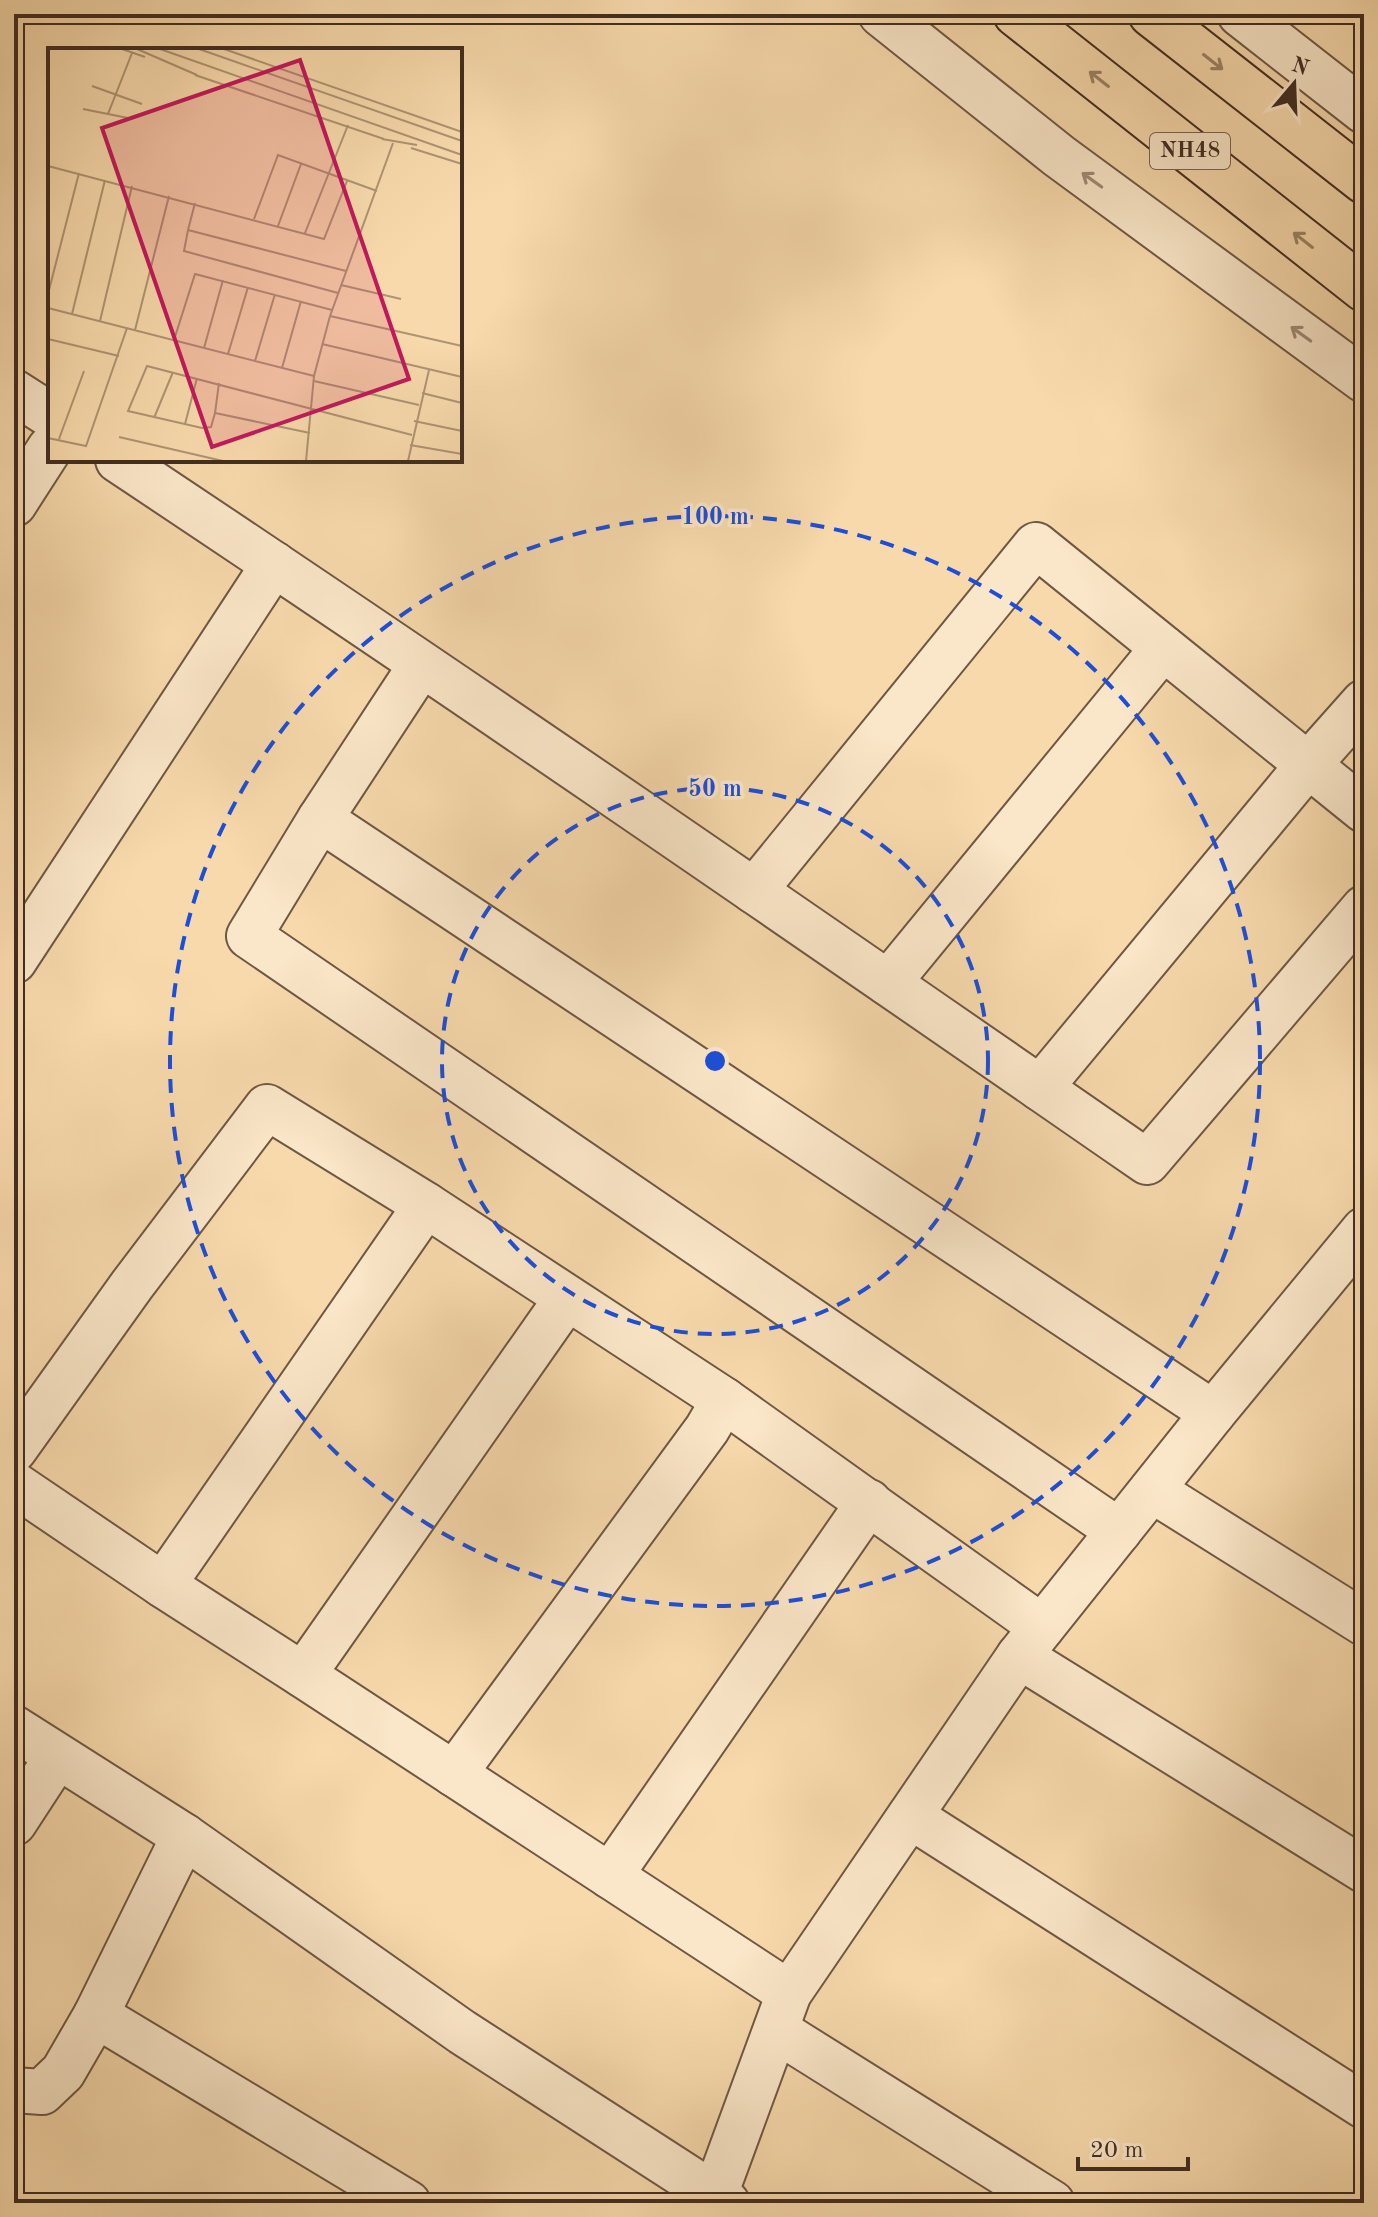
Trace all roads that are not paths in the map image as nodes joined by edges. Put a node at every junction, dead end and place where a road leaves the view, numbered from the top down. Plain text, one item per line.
1 (881, 14) edge
2 (1016, 14) edge
3 (1151, 14) edge
4 (1240, 14) edge
5 (1364, 111) edge
6 (1364, 181) edge
7 (1364, 289) edge
8 (1364, 380) edge
9 (14, 392) edge
10 (48, 414) edge
11 (48, 451) edge
12 (121, 462) edge
13 (14, 504) edge
14 (274, 564) junction
15 (1163, 648) junction
16 (421, 665) junction
17 (1364, 702) edge
18 (1308, 765) junction
19 (1364, 810) edge
20 (320, 819) junction
21 (754, 891) junction
22 (1364, 908) edge
23 (14, 961) edge
24 (888, 983) junction
25 (1040, 1088) junction
26 (426, 1205) junction
27 (1364, 1230) edge
28 (567, 1298) junction
29 (724, 1400) junction
30 (1213, 1413) junction
31 (14, 1450) edge
32 (14, 1484) edge
33 (1152, 1490) junction
34 (869, 1502) junction
35 (1119, 1531) junction
36 (163, 1585) junction
37 (1364, 1623) edge
38 (1030, 1642) junction
39 (303, 1675) junction
40 (14, 1728) edge
41 (57, 1757) junction
42 (454, 1774) junction
43 (910, 1816) junction
44 (14, 1823) edge
45 (184, 1836) junction
46 (1364, 1870) edge
47 (610, 1876) junction
48 (782, 2012) junction
49 (96, 2015) junction
50 (14, 2090) edge
51 (1364, 2106) edge
52 (718, 2200) edge
53 (408, 2203) edge
54 (1052, 2203) edge

8 -> 1 street
7 -> 2 highway, NH48
3 -> 6 highway
4 - 5 street
9 - 10 street
11 - 13 street
12 - 14 street
14 - 16 street
14 - 23 street
15 - 18 street
15 - 21 street
15 - 24 street
16 - 20 street
16 - 21 street
17 - 18 street
18 - 19 street
18 - 25 street
20 - 30 street
20 - 35 street
21 - 24 street
22 - 25 street
24 - 25 street
26 - 28 street
26 - 31 street
26 - 36 street
27 - 30 street
28 - 29 street
28 - 39 street
29 - 34 street
29 - 42 street
30 - 33 street
32 - 36 street
33 - 35 street
33 - 37 street
34 - 38 street
34 - 47 street
35 - 38 street
36 - 39 street
38 - 43 street
38 - 46 street
39 - 42 street
40 - 41 street
41 - 44 street
41 - 45 street
42 - 47 street
43 - 48 street
43 - 51 street
45 - 49 street
45 - 52 street
47 - 48 street
48 - 52 street
48 - 54 street
49 - 50 street
49 - 53 street

